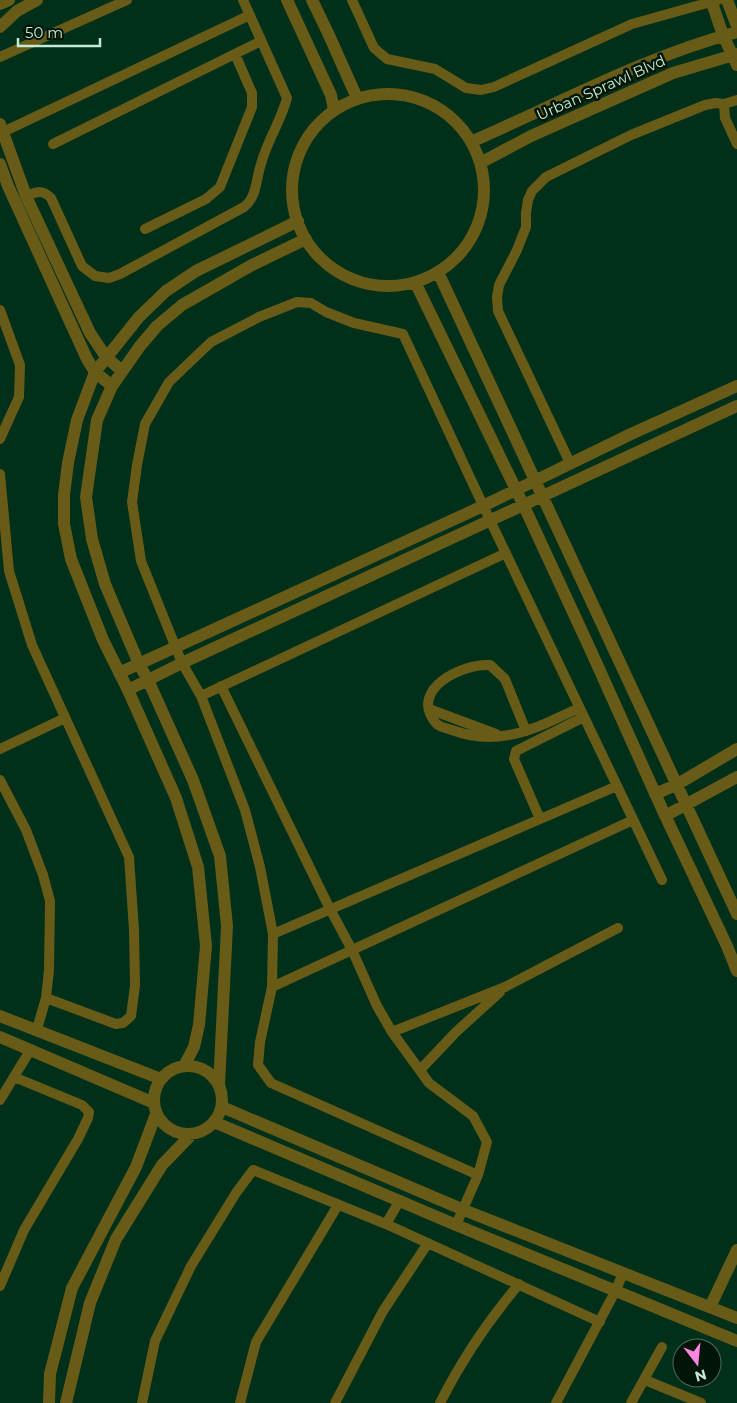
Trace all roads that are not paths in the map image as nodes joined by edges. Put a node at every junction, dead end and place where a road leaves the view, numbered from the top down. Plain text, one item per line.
1 (9, 0) edge
2 (37, 0) edge
3 (127, 0) edge
4 (243, 0) edge
5 (287, 0) edge
6 (312, 0) edge
7 (352, 0) edge
8 (714, 0) edge
9 (727, 0) edge
10 (0, 4) edge
11 (250, 16) junction
12 (737, 26) edge
13 (0, 27) edge
14 (737, 32) edge
15 (723, 35) junction
16 (261, 41) junction
17 (234, 54) junction
18 (0, 57) edge
19 (735, 58) edge
20 (357, 98) junction
21 (737, 100) edge
22 (724, 104) junction
23 (334, 110) junction
24 (1, 128) edge
25 (473, 141) junction
26 (53, 144) dead end
27 (737, 144) edge
28 (482, 162) junction
29 (0, 164) edge
30 (4, 189) edge
31 (26, 196) junction
32 (298, 221) junction
33 (145, 229) dead end
34 (306, 240) junction
35 (438, 272) junction
36 (415, 282) junction
37 (0, 310) edge
38 (106, 357) junction
39 (122, 370) junction
40 (95, 372) junction
41 (112, 386) junction
42 (737, 386) edge
43 (737, 406) edge
44 (0, 439) edge
45 (570, 463) junction
46 (0, 474) edge
47 (534, 481) junction
48 (516, 490) junction
49 (542, 497) junction
50 (523, 504) junction
51 (483, 506) junction
52 (490, 520) junction
53 (506, 553) junction
54 (176, 647) junction
55 (182, 663) junction
56 (139, 664) junction
57 (120, 672) junction
58 (148, 680) junction
59 (221, 686) junction
60 (128, 690) junction
61 (200, 696) junction
62 (582, 712) junction
63 (65, 718) junction
64 (526, 731) junction
65 (0, 749) edge
66 (737, 749) edge
67 (737, 777) edge
68 (0, 780) edge
69 (676, 785) junction
70 (617, 786) junction
71 (655, 794) junction
72 (686, 804) junction
73 (665, 816) junction
74 (540, 819) junction
75 (633, 820) junction
76 (662, 880) dead end
77 (330, 909) junction
78 (737, 914) edge
79 (618, 928) dead end
80 (273, 934) junction
81 (352, 950) junction
82 (737, 970) edge
83 (272, 987) junction
84 (505, 987) junction
85 (46, 998) junction
86 (0, 1016) edge
87 (37, 1029) junction
88 (392, 1032) junction
89 (0, 1037) edge
90 (31, 1049) junction
91 (184, 1066) junction
92 (420, 1070) junction
93 (14, 1077) junction
94 (161, 1079) junction
95 (219, 1085) junction
96 (0, 1100) edge
97 (222, 1106) junction
98 (155, 1109) junction
99 (214, 1122) junction
100 (192, 1134) junction
101 (478, 1175) junction
102 (400, 1200) junction
103 (338, 1204) junction
104 (464, 1210) junction
105 (386, 1224) junction
106 (456, 1225) junction
107 (428, 1243) junction
108 (737, 1250) edge
109 (623, 1273) junction
110 (518, 1284) junction
111 (0, 1286) edge
112 (616, 1290) junction
113 (710, 1307) junction
114 (736, 1315) edge
115 (600, 1322) junction
116 (737, 1341) edge
117 (662, 1347) dead end
118 (645, 1380) junction
119 (49, 1403) edge
120 (66, 1403) edge
121 (142, 1403) edge
122 (240, 1403) edge
123 (335, 1403) edge
124 (440, 1403) edge
125 (556, 1403) edge
126 (631, 1403) edge
127 (701, 1403) edge

1 - 10 street
2 - 13 street
3 - 18 street
4 - 11 street
5 - 23 street
6 - 20 street
7 - 8 street
8 - 15 street
9 - 12 street
11 - 16 street
11 - 24 street
14 - 15 street
15 - 19 street
15 - 25 street
16 - 17 street
16 - 31 street
17 - 26 street
17 - 33 street
19 - 28 street, Urban Sprawl Blvd
20 - 23 street
20 - 25 street
21 - 22 street
22 - 27 street
22 - 45 street
23 - 32 street
24 - 31 street
25 - 28 street
28 - 35 street
29 - 30 street
30 - 40 street
31 - 38 street
32 - 34 street
32 - 38 street
34 - 36 street
34 - 39 street
35 - 36 street
35 - 47 street
36 - 48 street
37 - 44 street
38 - 39 street
38 - 40 street
39 - 41 street
40 - 41 street
40 - 57 street
41 - 56 street
42 - 45 street
43 - 49 street
45 - 47 street
46 - 63 street
47 - 48 street
47 - 49 street
48 - 50 street
48 - 51 street
49 - 50 street
49 - 69 street
50 - 52 street
50 - 71 street
51 - 52 street
51 - 54 street
51 - 54 street
52 - 53 street
52 - 55 street
53 - 59 street
53 - 62 street
54 - 55 street
54 - 56 street
55 - 58 street
55 - 61 street
56 - 57 street
56 - 58 street
57 - 60 street
58 - 60 street
58 - 95 street
59 - 61 street
59 - 77 street
60 - 91 street
61 - 80 street
62 - 64 street
62 - 70 street
62 - 74 street
63 - 65 street
63 - 85 street
64 - 64 street
66 - 69 street
67 - 72 street
68 - 85 street
69 - 71 street
69 - 72 street
70 - 74 street
70 - 75 street
71 - 73 street
72 - 73 street
72 - 78 street
73 - 82 street
74 - 77 street
75 - 76 street
75 - 81 street
77 - 80 street
77 - 81 street
79 - 84 street
80 - 83 street
81 - 83 street
81 - 88 street
83 - 101 street
84 - 88 street
84 - 92 street
85 - 87 street
86 - 87 street
87 - 94 street
88 - 92 street
89 - 90 street
90 - 93 street
90 - 98 street
91 - 94 street
91 - 95 street
92 - 101 street
93 - 96 street
93 - 111 street
94 - 98 street
95 - 97 street
97 - 99 street
97 - 104 street
98 - 100 street
98 - 119 street
99 - 100 street
99 - 102 street
100 - 120 street
101 - 104 street
102 - 105 street
102 - 106 street
103 - 105 street
103 - 121 street
103 - 122 street
104 - 106 street
104 - 109 street
105 - 107 street
106 - 112 street
107 - 110 street
107 - 123 street
108 - 113 street
109 - 112 street
109 - 113 street
110 - 115 street
110 - 124 street
112 - 115 street
112 - 116 street
113 - 114 street
115 - 125 street
117 - 118 street
118 - 126 street
118 - 127 street

